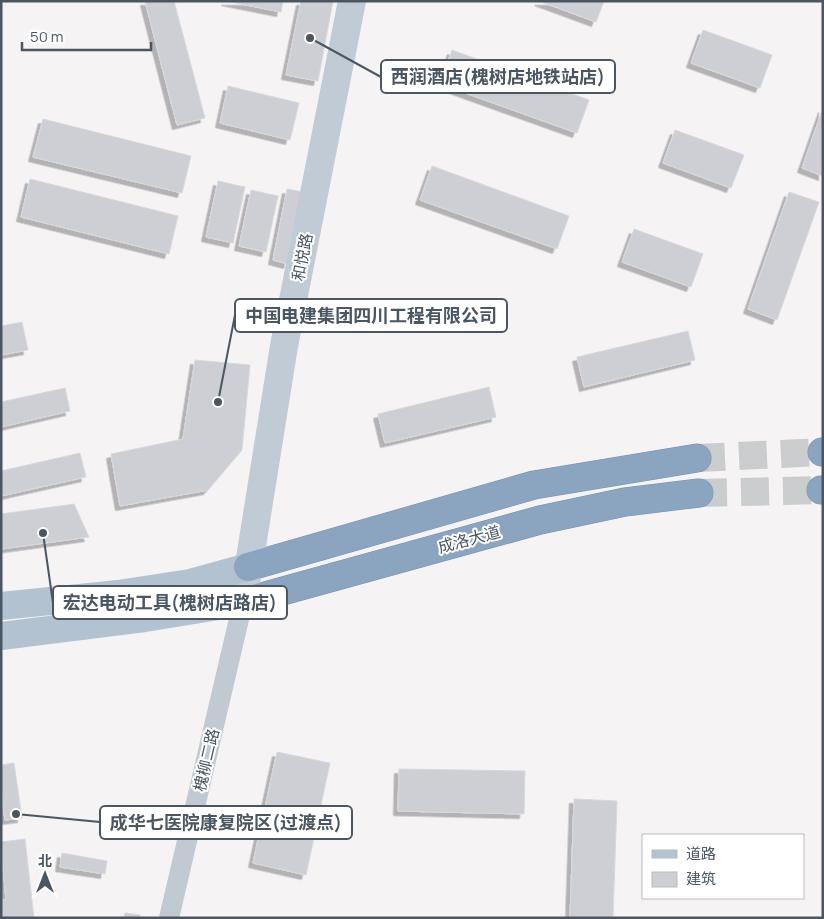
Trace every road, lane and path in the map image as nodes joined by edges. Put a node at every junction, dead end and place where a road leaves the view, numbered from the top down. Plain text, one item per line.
1 (352, 1) edge
2 (697, 458) tunnel mouth
3 (699, 493) tunnel mouth
4 (248, 567) junction
5 (243, 602) junction
6 (1, 606) edge
7 (1, 636) edge
8 (169, 918) edge

1 - 4 street, 和悦路
2 - 4 highway, 成洛大道
3 - 5 highway, 成洛大道
4 - 5 street, 和悦路
4 - 6 main road
5 - 7 main road
5 - 8 street, 槐柳二路

